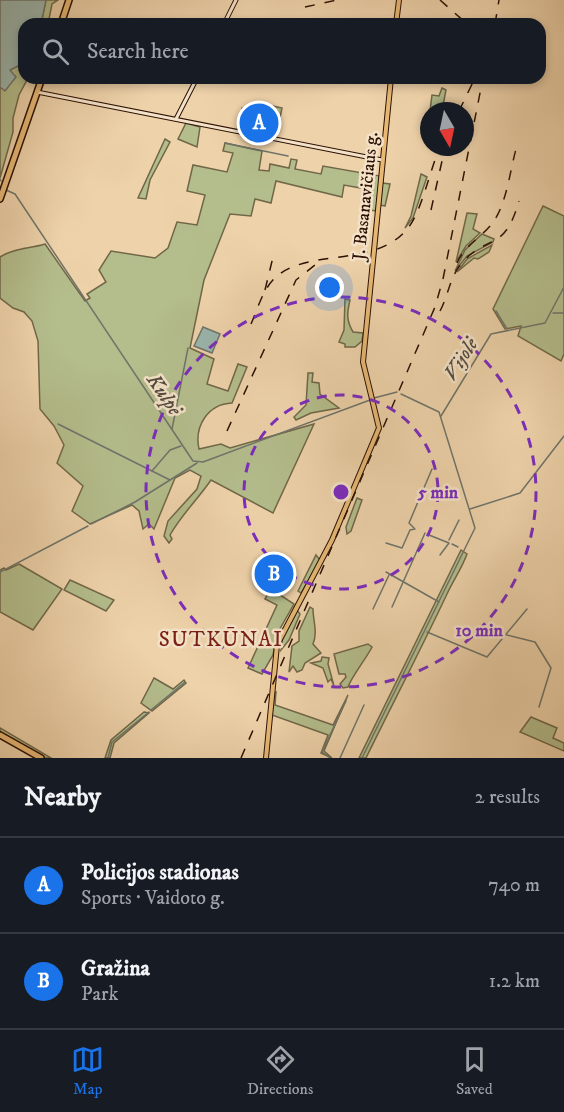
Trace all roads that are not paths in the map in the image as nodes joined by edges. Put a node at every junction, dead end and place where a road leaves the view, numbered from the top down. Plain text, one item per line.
1 (69, 0) edge
2 (236, 0) edge
3 (399, 0) edge
4 (63, 18) edge
5 (227, 18) edge
6 (397, 18) edge
7 (40, 84) edge
8 (194, 84) edge
9 (390, 84) edge
10 (37, 92) junction
11 (176, 119) junction
12 (382, 160) junction
13 (1, 189) edge
14 (0, 735) edge
15 (41, 758) edge
16 (267, 758) edge

1 - 4 highway
2 - 5 main road
3 - 6 main road
7 - 10 highway
8 - 11 main road
9 - 12 main road, J. Basanavičiaus g.
10 - 11 main road
10 - 13 highway
11 - 12 main road
12 - 16 main road, J. Basanavičiaus g.
14 - 15 highway

